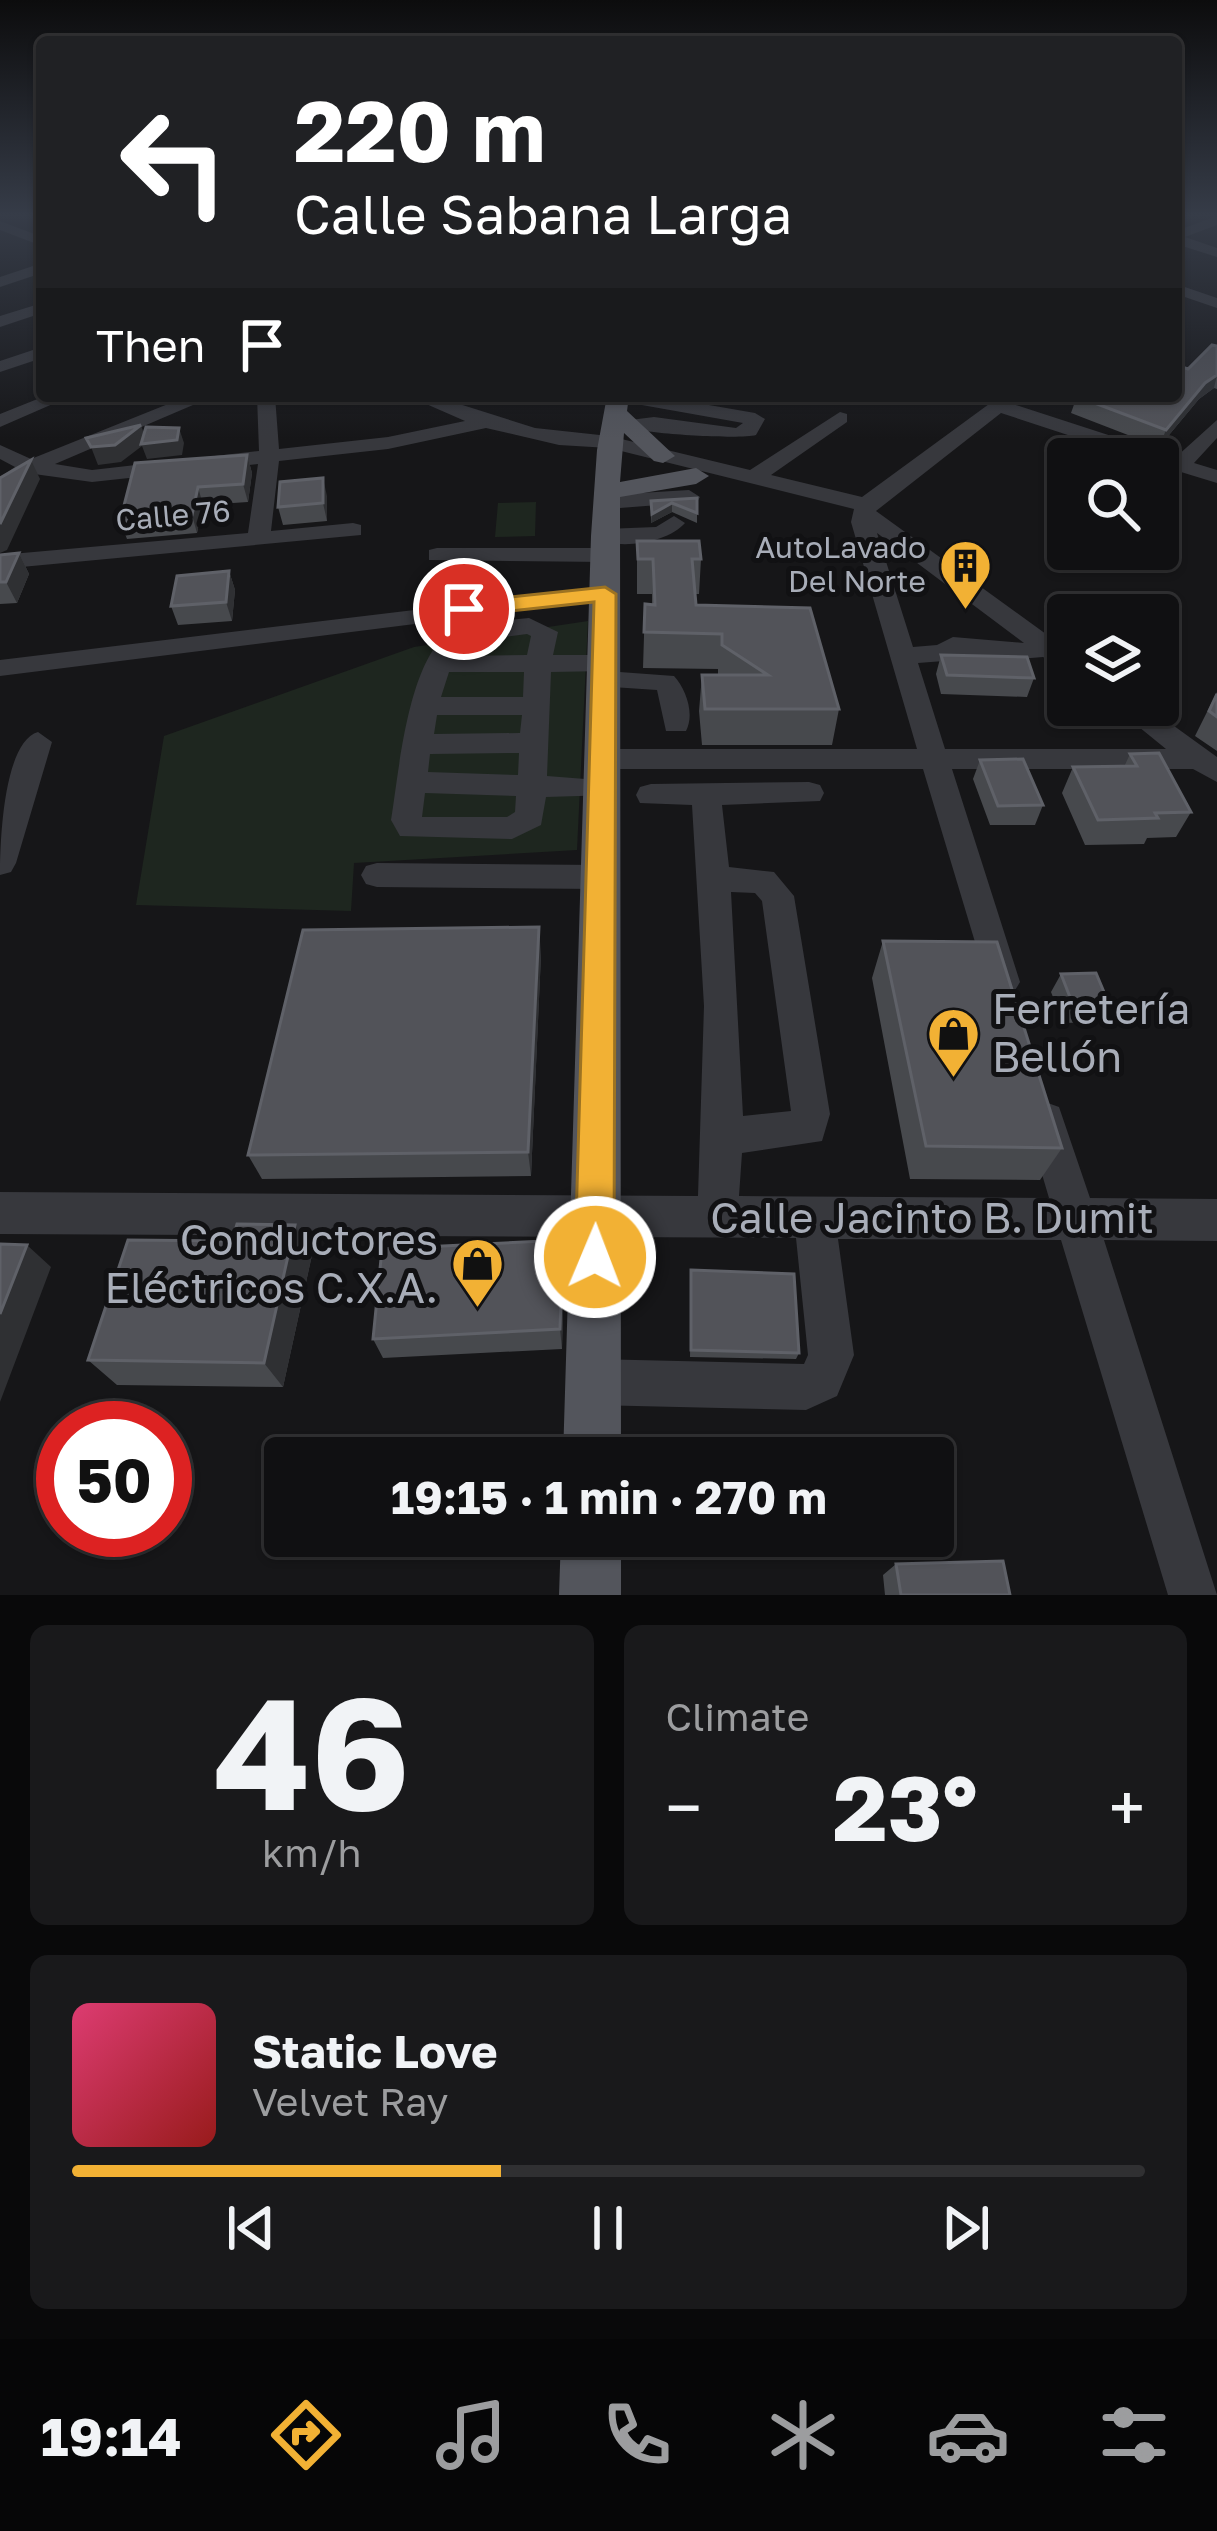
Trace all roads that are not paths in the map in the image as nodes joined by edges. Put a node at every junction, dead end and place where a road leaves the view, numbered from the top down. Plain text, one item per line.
1 (1182, 294) edge
2 (1217, 303) edge
3 (36, 310) edge
4 (0, 322) edge
5 (36, 354) edge
6 (0, 367) edge
7 (47, 402) edge
8 (190, 402) edge
9 (266, 402) edge
10 (431, 402) edge
11 (1004, 402) edge
12 (1008, 402) edge
13 (840, 418) dead end
14 (0, 421) edge
15 (617, 421) edge
16 (482, 423) junction
17 (1217, 425) edge
18 (711, 431) junction
19 (0, 451) edge
20 (663, 456) joint
21 (269, 457) junction
22 (1180, 465) junction
23 (30, 467) junction
24 (729, 472) junction
25 (1217, 477) edge
26 (753, 478) junction
27 (0, 486) edge
28 (694, 488) junction
29 (607, 497) junction
30 (640, 501) junction
31 (865, 511) junction
32 (674, 523) dead end
33 (352, 530) dead end
34 (259, 538) junction
35 (616, 542) junction
36 (437, 555) dead end
37 (0, 562) edge
38 (605, 594) junction
39 (1047, 648) edge
40 (1047, 655) edge
41 (902, 656) junction
42 (439, 664) junction
43 (538, 665) junction
44 (0, 668) edge
45 (606, 672) junction
46 (427, 706) junction
47 (536, 706) junction
48 (676, 724) dead end
49 (1155, 726) edge
50 (38, 742) dead end
51 (535, 743) junction
52 (420, 744) junction
53 (932, 758) junction
54 (1208, 765) edge
55 (601, 774) junction
56 (413, 782) junction
57 (534, 783) junction
58 (1217, 791) edge
59 (809, 793) dead end
60 (706, 794) junction
61 (651, 795) dead end
62 (0, 863) edge
63 (377, 875) dead end
64 (599, 877) junction
65 (714, 879) junction
66 (1014, 1021) edge
67 (1035, 1086) edge
68 (723, 1136) junction
69 (0, 1213) edge
70 (596, 1215) junction
71 (814, 1216) junction
72 (717, 1218) junction
73 (1076, 1218) junction
74 (1217, 1220) edge
75 (593, 1382) junction
76 (592, 1437) edge
77 (591, 1557) edge
78 (590, 1595) edge
79 (1194, 1595) edge

1 - 2 street
3 - 4 street
5 - 6 street
7 - 14 street
8 - 23 street
9 - 21 street
10 - 16 street
11 - 31 street
12 - 22 street
13 - 26 street
15 - 16 street
15 - 18 street
15 - 18 street
15 - 20 main road
15 - 28 street
15 - 29 main road
16 - 21 street
17 - 22 street
18 - 24 street
19 - 23 street
20 - 24 street
21 - 23 street
21 - 34 street
22 - 25 street
23 - 27 street
24 - 26 street
26 - 31 street
28 - 29 main road
28 - 30 street
28 - 31 street
29 - 30 street
29 - 35 main road
30 - 35 street
31 - 39 street
31 - 41 street
32 - 35 street
33 - 34 street, Calle 76
34 - 37 street, Calle 76
35 - 36 street
35 - 38 main road
38 - 44 street
38 - 45 main road
40 - 41 street
41 - 53 street
42 - 43 street
42 - 43 street
42 - 46 street
43 - 45 street
43 - 47 street
45 - 48 street
45 - 55 main road
46 - 47 street
46 - 52 street
47 - 51 street
49 - 54 street
50 - 62 street
51 - 52 street
51 - 57 street
52 - 56 street
53 - 54 street
53 - 55 street
53 - 66 street
54 - 58 street
55 - 57 street
55 - 64 main road
56 - 57 street
56 - 57 street
59 - 60 street
60 - 61 street
60 - 65 street
63 - 64 street
64 - 70 main road
65 - 68 street
65 - 68 street
67 - 73 street
68 - 72 street
69 - 70 street, Calle Jacinto B. Dumit
70 - 72 street, Calle Jacinto B. Dumit
70 - 75 main road
71 - 72 street, Calle Jacinto B. Dumit
71 - 73 street, Calle Jacinto B. Dumit
71 - 75 street
73 - 74 street, Calle Jacinto B. Dumit
73 - 79 street
75 - 76 main road
77 - 78 main road

